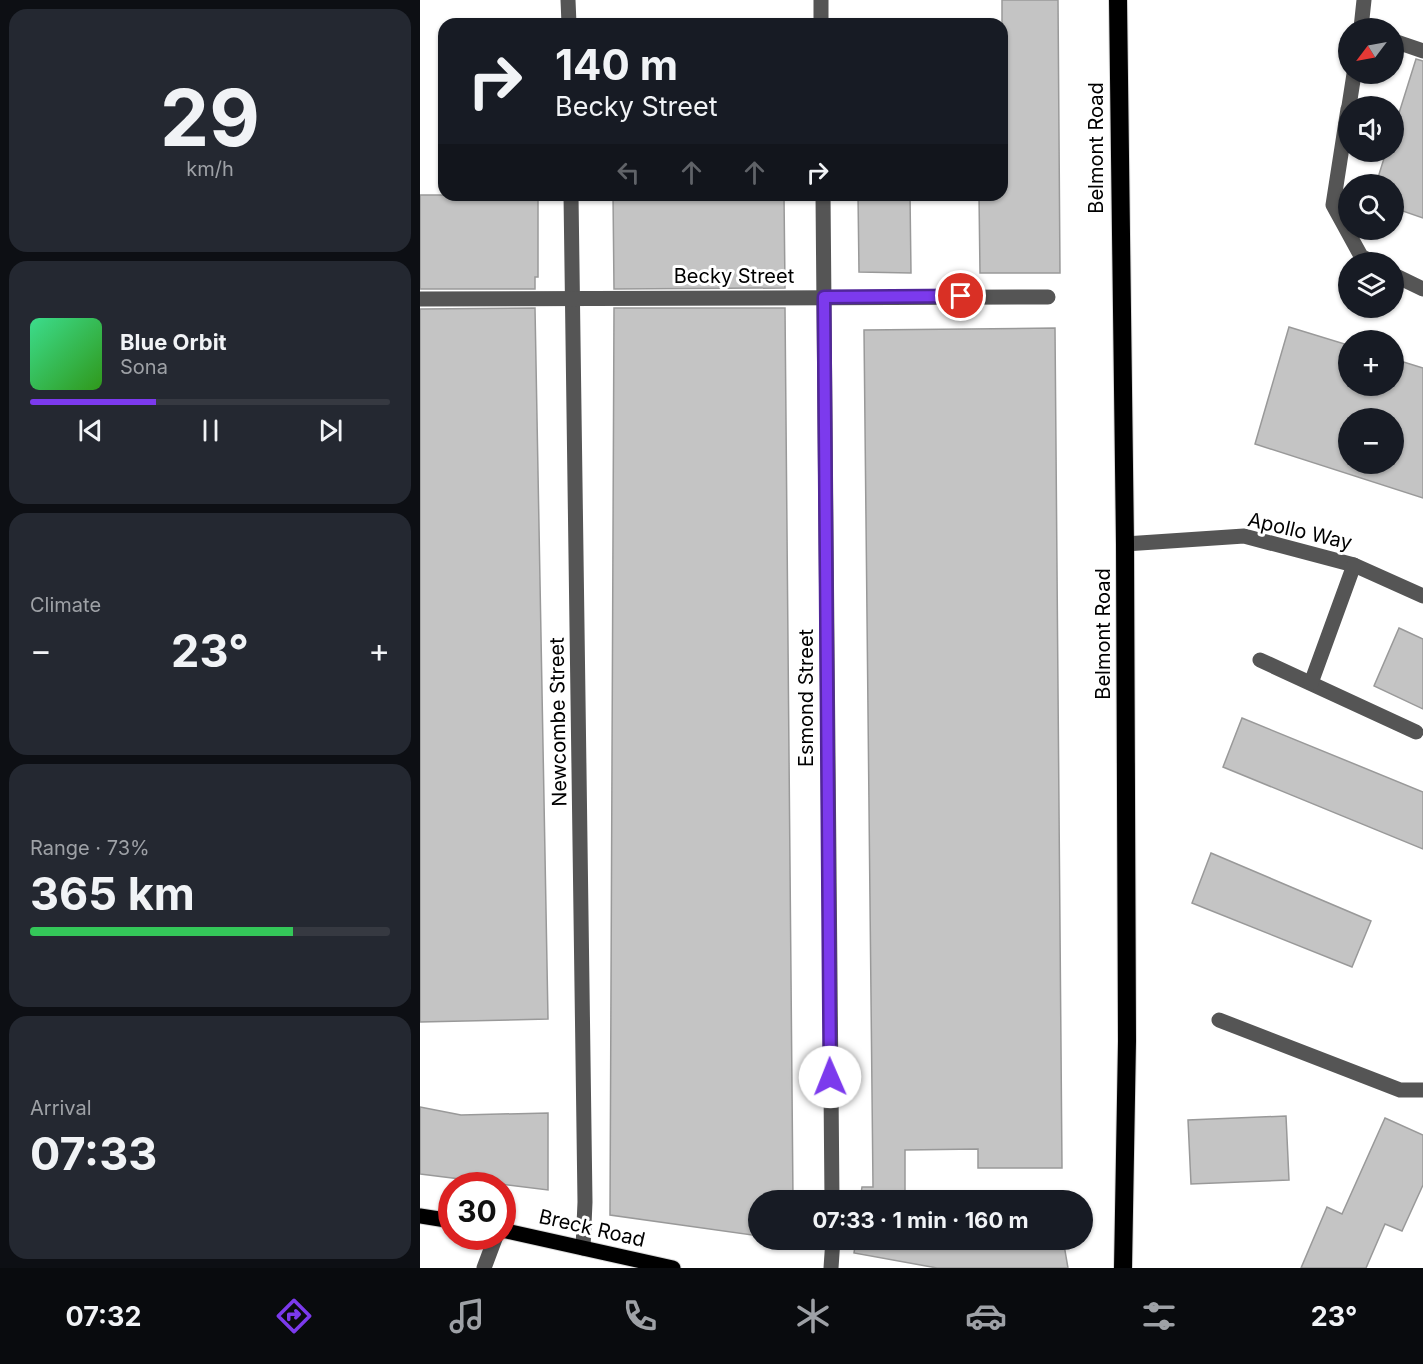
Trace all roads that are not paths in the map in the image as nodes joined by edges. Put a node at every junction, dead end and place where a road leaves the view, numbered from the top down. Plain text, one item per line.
1 (568, 0) edge
2 (821, 0) edge
3 (1118, 0) edge
4 (1364, 0) edge
5 (569, 18) edge
6 (822, 18) edge
7 (1362, 18) edge
8 (1404, 44) edge
9 (1423, 51) edge
10 (1340, 162) edge
11 (571, 201) edge
12 (823, 201) edge
13 (1359, 252) edge
14 (1404, 280) edge
15 (1423, 289) edge
16 (573, 297) junction
17 (824, 297) junction
18 (1048, 297) dead end
19 (420, 299) edge
20 (1125, 544) junction
21 (1354, 565) junction
22 (1423, 596) edge
23 (1260, 660) dead end
24 (1311, 683) junction
25 (1416, 732) dead end
26 (1219, 1020) dead end
27 (1423, 1090) edge
28 (832, 1190) edge
29 (420, 1216) edge
30 (438, 1219) edge
31 (516, 1233) edge
32 (584, 1248) junction
33 (491, 1250) edge
34 (832, 1250) edge
35 (484, 1268) edge
36 (673, 1268) edge
37 (831, 1268) edge
38 (1123, 1268) edge

1 - 5 street
2 - 6 street
3 - 20 highway, Belmont Road
4 - 7 street
8 - 9 street
10 - 13 street
11 - 16 street, Newcombe Street
12 - 17 street, Esmond Street
14 - 15 street
16 - 17 street, Becky Street
16 - 19 street, Becky Street
16 - 32 street, Newcombe Street
17 - 18 street, Becky Street
17 - 28 street, Esmond Street
20 - 21 street, Apollo Way
20 - 38 highway, Belmont Road
21 - 22 street, Apollo Way
21 - 24 street
23 - 24 street
24 - 25 street
26 - 27 street
29 - 30 main road
31 - 32 main road, Breck Road
32 - 36 main road, Breck Road
33 - 35 street
34 - 37 street

